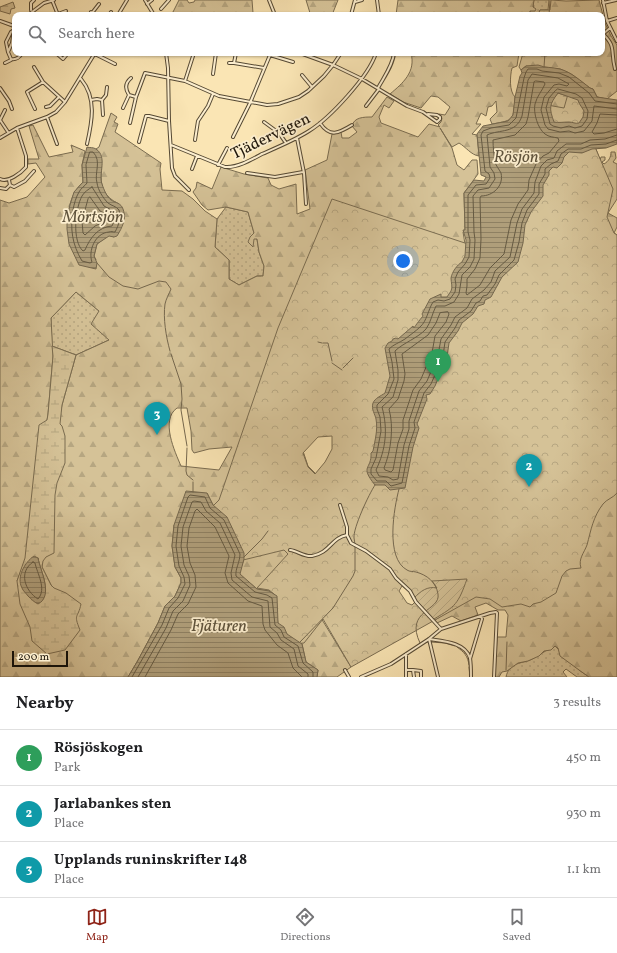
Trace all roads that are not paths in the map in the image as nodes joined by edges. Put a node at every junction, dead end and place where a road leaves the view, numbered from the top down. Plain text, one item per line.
1 (34, 0) edge
2 (53, 0) edge
3 (127, 0) edge
4 (145, 0) edge
5 (152, 0) edge
6 (169, 0) edge
7 (269, 0) edge
8 (362, 0) edge
9 (377, 0) edge
10 (616, 0) edge
11 (355, 1) edge
12 (603, 1) edge
13 (99, 4) dead end
14 (147, 4) junction
15 (161, 8) dead end
16 (31, 10) dead end
17 (32, 12) edge
18 (57, 12) edge
19 (93, 12) edge
20 (120, 12) edge
21 (152, 12) edge
22 (274, 12) edge
23 (352, 12) edge
24 (379, 12) edge
25 (617, 18) edge
26 (0, 21) edge
27 (607, 21) junction
28 (12, 24) edge
29 (610, 28) junction
30 (12, 31) edge
31 (605, 32) edge
32 (605, 36) edge
33 (616, 36) edge
34 (617, 41) edge
35 (12, 43) edge
36 (8, 52) junction
37 (20, 56) edge
38 (93, 56) edge
39 (100, 56) edge
40 (166, 56) edge
41 (193, 56) edge
42 (216, 56) edge
43 (235, 56) edge
44 (269, 56) edge
45 (276, 56) edge
46 (309, 56) edge
47 (339, 56) edge
48 (375, 56) edge
49 (394, 56) edge
50 (11, 60) junction
51 (294, 62) dead end
52 (5, 63) dead end
53 (229, 63) dead end
54 (234, 63) junction
55 (115, 64) dead end
56 (333, 65) junction
57 (34, 68) dead end
58 (264, 68) junction
59 (615, 69) dead end
60 (213, 74) dead end
61 (302, 75) dead end
62 (131, 78) dead end
63 (168, 78) junction
64 (81, 79) junction
65 (362, 79) junction
66 (185, 81) junction
67 (43, 82) junction
68 (107, 87) dead end
69 (312, 87) junction
70 (0, 88) edge
71 (378, 88) junction
72 (213, 94) junction
73 (129, 95) junction
74 (59, 97) junction
75 (136, 97) junction
76 (91, 100) junction
77 (102, 100) junction
78 (251, 101) junction
79 (66, 102) junction
80 (366, 106) dead end
81 (46, 107) dead end
82 (123, 108) dead end
83 (12, 109) dead end
84 (35, 109) dead end
85 (5, 110) dead end
86 (428, 114) junction
87 (103, 115) dead end
88 (47, 117) junction
89 (0, 120) edge
90 (169, 121) junction
91 (264, 122) dead end
92 (130, 123) dead end
93 (320, 123) junction
94 (352, 125) dead end
95 (17, 128) junction
96 (8, 132) junction
97 (233, 137) dead end
98 (0, 138) edge
99 (297, 138) junction
100 (195, 140) dead end
101 (139, 142) dead end
102 (286, 143) junction
103 (57, 144) dead end
104 (87, 144) dead end
105 (171, 145) junction
106 (227, 148) dead end
107 (197, 156) junction
108 (218, 165) junction
109 (192, 169) dead end
110 (34, 170) dead end
111 (303, 172) junction
112 (247, 173) dead end
113 (0, 178) edge
114 (8, 180) junction
115 (10, 185) junction
116 (0, 188) edge
117 (189, 190) dead end
118 (306, 204) dead end
119 (340, 505) dead end
120 (347, 535) junction
121 (290, 550) dead end
122 (481, 616) junction
123 (441, 629) junction
124 (429, 639) junction
125 (406, 654) junction
126 (470, 659) junction
127 (345, 670) dead end
128 (406, 670) junction
129 (413, 670) junction
130 (370, 674) junction
131 (349, 677) edge
132 (362, 677) edge
133 (371, 677) edge
134 (406, 677) edge
135 (414, 677) edge
136 (421, 677) edge
137 (438, 677) edge
138 (471, 677) edge
139 (494, 677) edge

1 - 16 street
2 - 17 street
2 - 18 street
3 - 20 street
4 - 14 street
5 - 14 street
6 - 15 street
7 - 22 street
8 - 11 street
9 - 24 street
10 - 12 street
11 - 23 street
12 - 27 street
13 - 19 street
14 - 21 street
25 - 27 street
26 - 28 street
27 - 29 street
29 - 31 street
29 - 33 street
30 - 36 street
32 - 59 street
33 - 34 street
35 - 36 street
36 - 50 street
37 - 50 street
38 - 64 street
39 - 55 street
40 - 63 street
41 - 66 street
42 - 60 street
43 - 54 street
44 - 58 street
45 - 51 street
46 - 56 street
47 - 56 street
48 - 65 street, Tjädervägen
49 - 71 street
50 - 52 street
53 - 54 street
54 - 58 street
56 - 65 street
56 - 69 street
57 - 67 street
58 - 78 street
61 - 69 street
62 - 73 street
63 - 66 street
63 - 75 street
63 - 90 street
64 - 76 street
64 - 79 street
65 - 71 street
65 - 93 street, Tjädervägen
66 - 72 street
67 - 74 street
67 - 84 street
68 - 77 street
69 - 78 street
70 - 83 street
71 - 80 street
71 - 86 street
72 - 78 street
72 - 100 street
73 - 75 street
73 - 82 street
74 - 79 street
74 - 81 street
75 - 92 street
76 - 77 street
76 - 104 street
77 - 87 street
78 - 97 street
79 - 88 street
85 - 89 street
86 - 86 street
88 - 95 street
88 - 103 street
89 - 96 street
90 - 101 street
90 - 105 street
91 - 102 street
93 - 94 street
93 - 99 street, Tjädervägen
95 - 96 street
95 - 114 street
96 - 98 street
99 - 102 street, Tjädervägen
99 - 111 street
102 - 108 street, Tjädervägen
105 - 107 street, Tjädervägen
105 - 117 street
106 - 108 street, Tjädervägen
107 - 108 street, Tjädervägen
107 - 109 street
110 - 115 street
111 - 112 street
111 - 118 street
113 - 114 street
114 - 115 street
115 - 116 street
119 - 120 street
120 - 121 street
120 - 123 street
122 - 123 street
122 - 126 street
122 - 139 street
123 - 124 street
124 - 125 street
124 - 126 street
124 - 137 street
125 - 128 street
125 - 130 street
126 - 138 street
127 - 131 street
128 - 129 street
128 - 134 street
129 - 135 street
129 - 136 street
130 - 132 street
130 - 133 street

